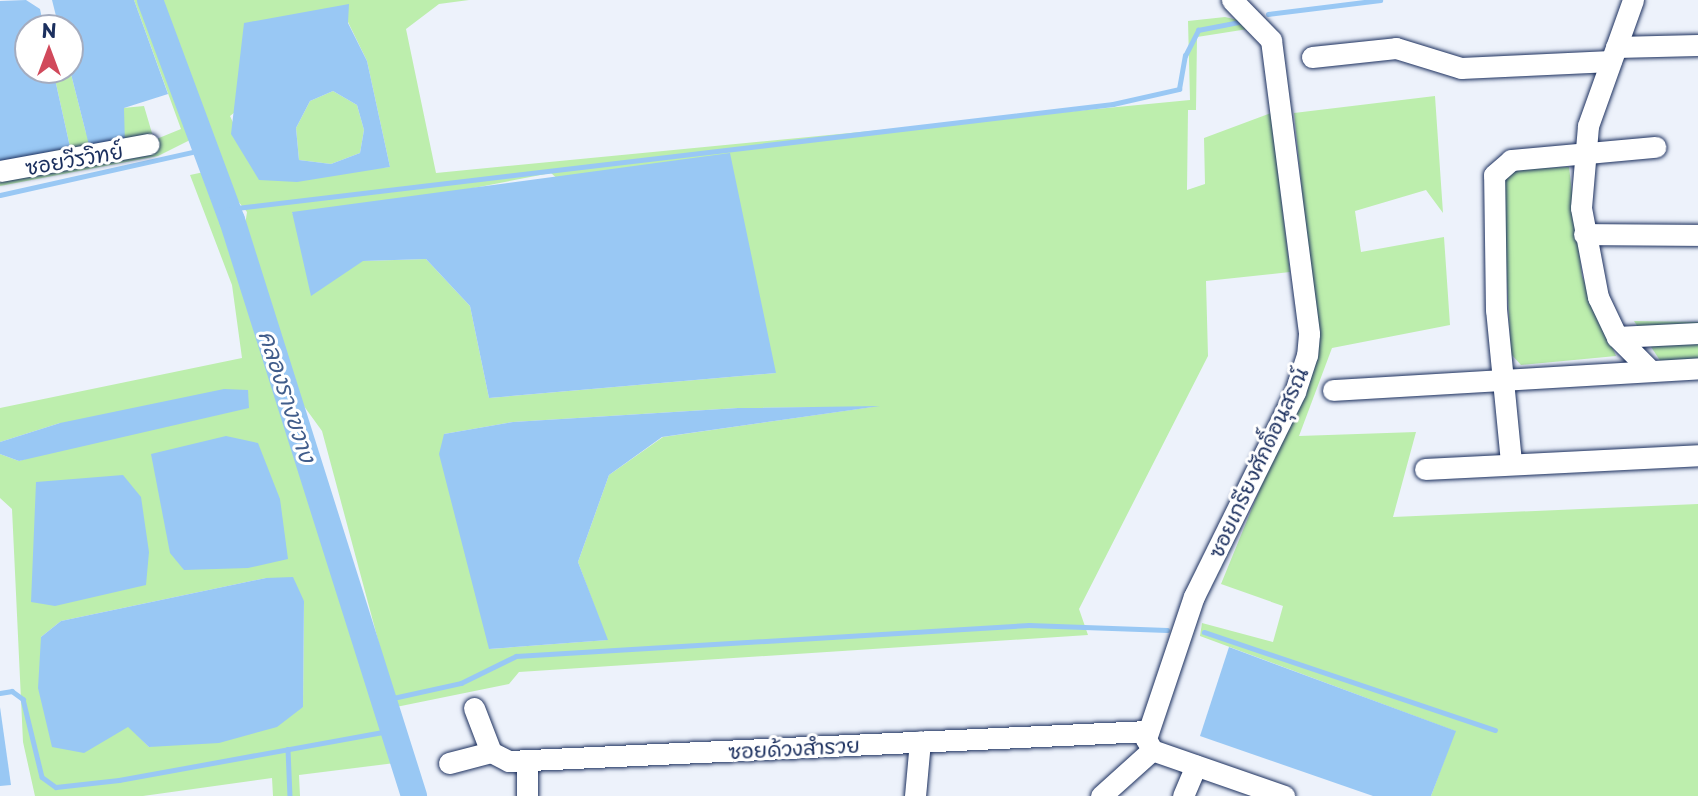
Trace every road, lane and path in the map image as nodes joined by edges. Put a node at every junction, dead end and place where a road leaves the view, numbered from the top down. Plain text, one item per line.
1 (1232, 0) edge
2 (1633, 0) edge
3 (1698, 45) edge
4 (1614, 54) junction
5 (1312, 57) dead end
6 (149, 144) dead end
7 (1655, 147) dead end
8 (1582, 155) junction
9 (0, 172) edge
10 (1584, 234) junction
11 (1698, 235) edge
12 (1698, 333) edge
13 (1617, 337) junction
14 (1698, 368) edge
15 (1649, 369) junction
16 (1501, 377) junction
17 (1333, 390) dead end
18 (1698, 455) edge
19 (1511, 463) junction
20 (1425, 468) dead end
21 (474, 708) dead end
22 (1150, 740) junction
23 (920, 741) junction
24 (491, 752) junction
25 (527, 760) junction
26 (449, 763) dead end
27 (1196, 766) junction
28 (527, 796) edge
29 (915, 796) edge
30 (1101, 796) edge
31 (1183, 796) edge
32 (1284, 796) edge

1 - 22 street, ซอยเกรียงศักดิ์อนุสรณ์
2 - 4 street
3 - 4 street
4 - 5 street
4 - 8 street
6 - 9 street, ซอยวีรวิทย์
7 - 8 street
8 - 10 street
8 - 16 street
10 - 11 street
10 - 13 street
12 - 13 street
13 - 15 street
14 - 15 street
15 - 16 street
16 - 17 street
16 - 19 street
18 - 19 street
19 - 20 street
21 - 24 street
22 - 23 street, ซอยด้วงสำรวย
22 - 27 street
22 - 30 street
23 - 25 street, ซอยด้วงสำรวย
23 - 29 street
24 - 25 street, ซอยด้วงสำรวย
24 - 26 street
25 - 28 street
27 - 31 street
27 - 32 street

